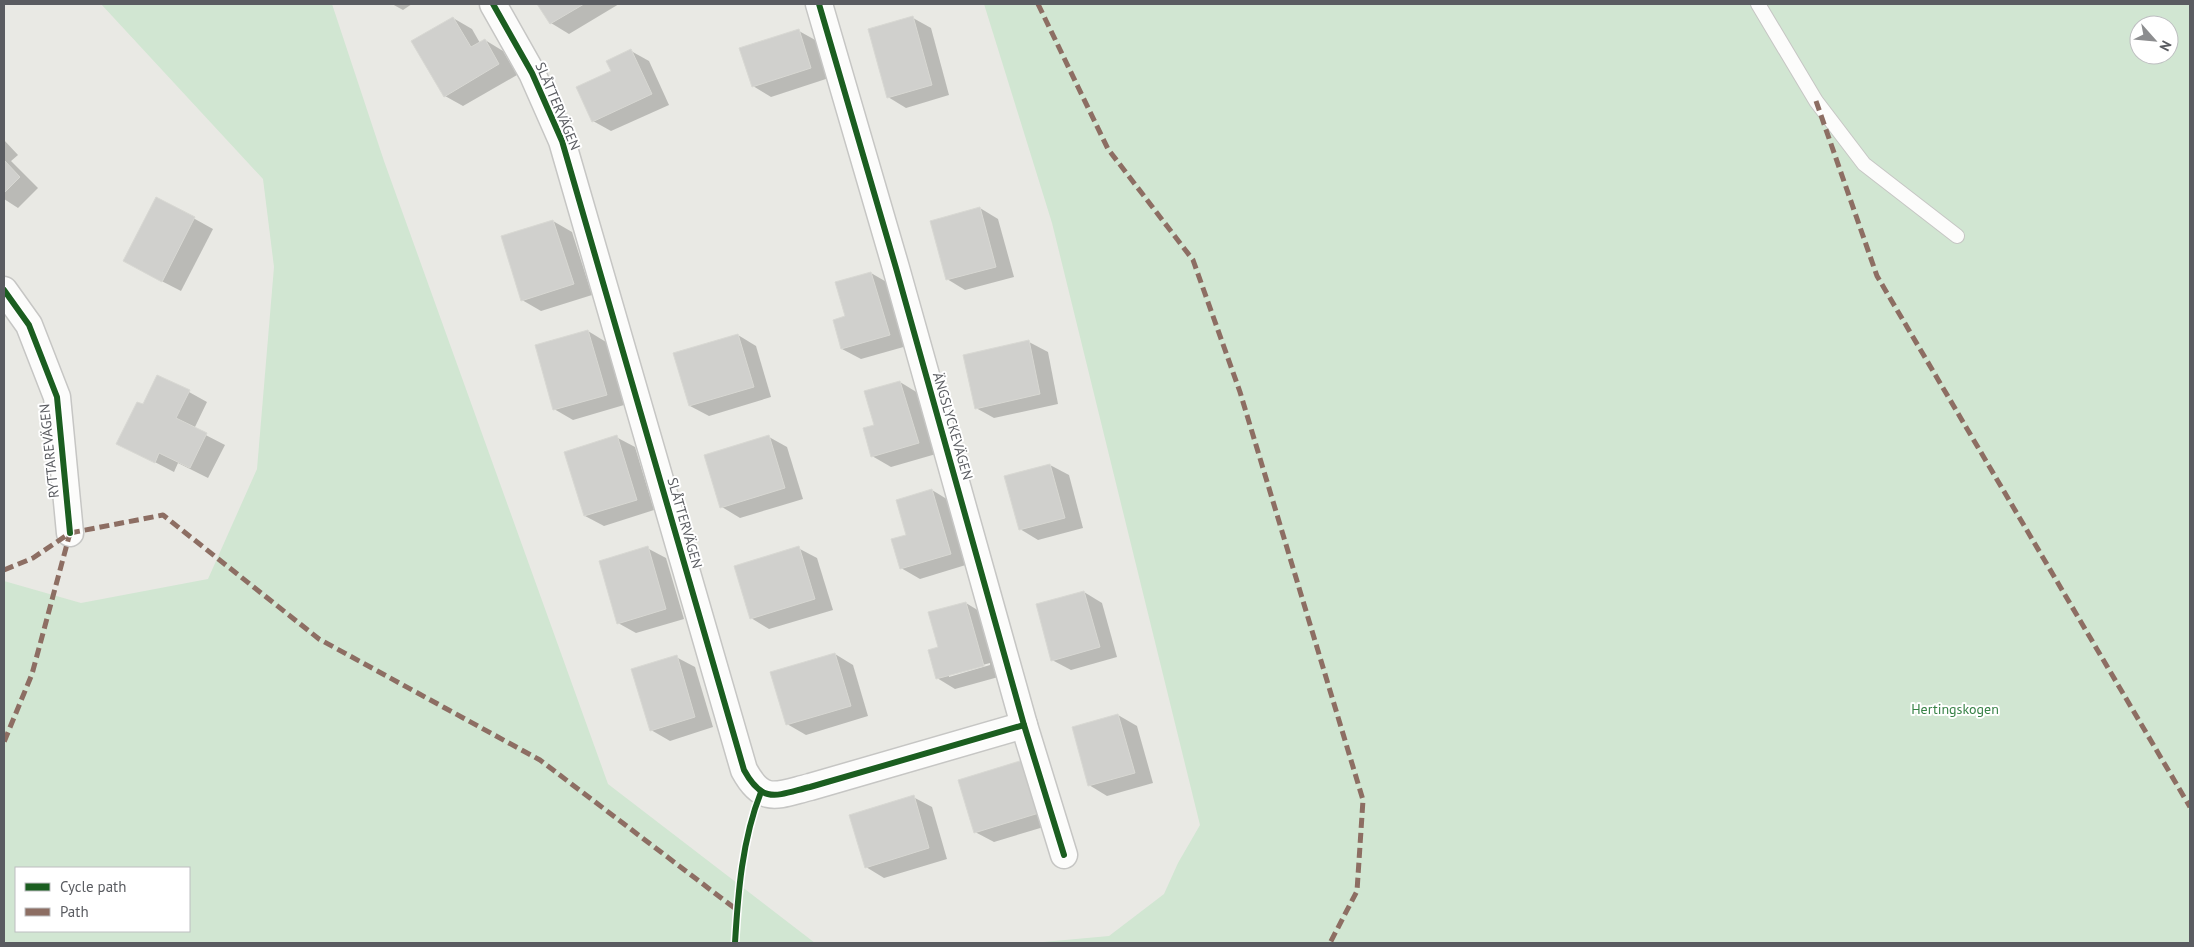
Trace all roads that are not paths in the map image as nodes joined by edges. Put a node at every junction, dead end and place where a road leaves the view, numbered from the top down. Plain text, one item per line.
1 (493, 4) edge
2 (819, 4) edge
3 (1758, 4) edge
4 (1957, 236) dead end
5 (4, 290) edge
6 (70, 533) dead end
7 (1024, 725) junction
8 (1064, 855) dead end

1 - 7 street, SLÅTTERVÄGEN
2 - 7 street, ÄNGSLYCKEVÄGEN
3 - 4 lane
5 - 6 street, RYTTAREVÄGEN
7 - 8 street, ÄNGSLYCKEVÄGEN

